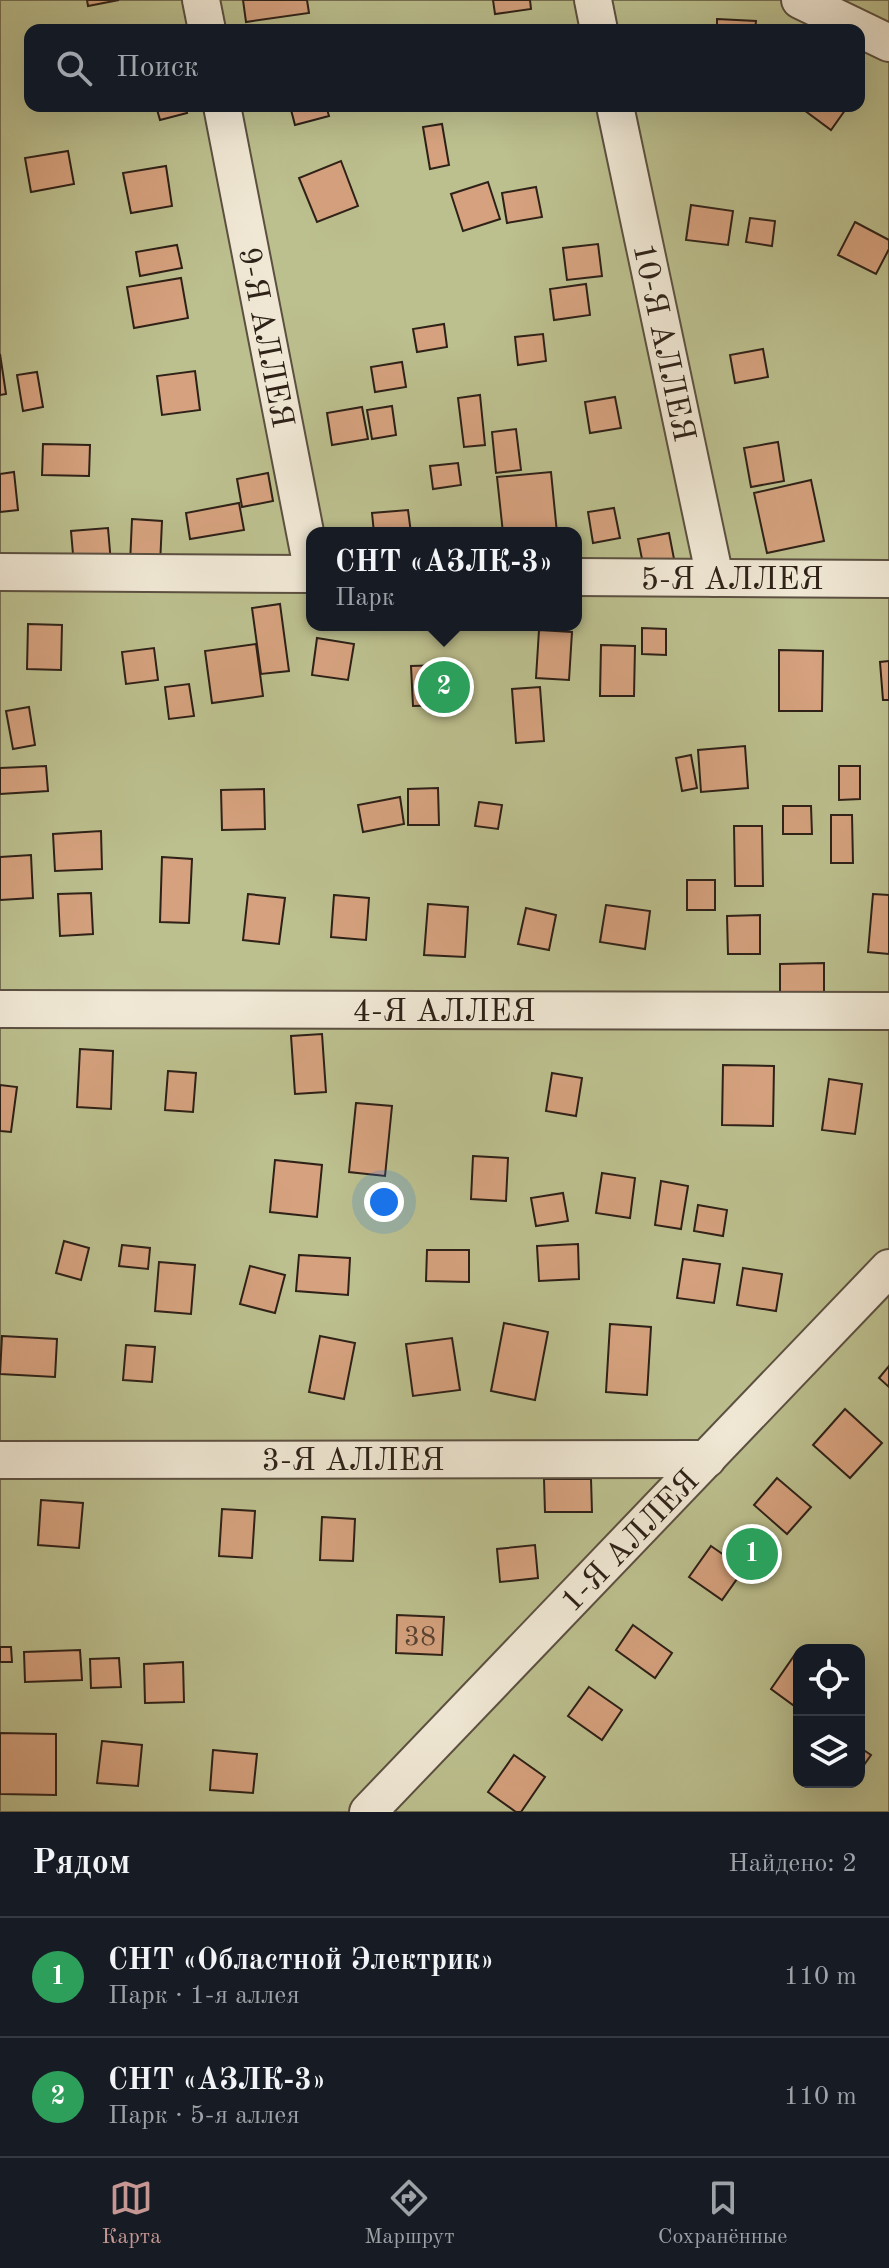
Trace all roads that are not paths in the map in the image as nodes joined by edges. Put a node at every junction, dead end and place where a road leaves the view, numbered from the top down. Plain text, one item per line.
1 (201, 0) edge
2 (593, 0) edge
3 (800, 0) edge
4 (206, 24) edge
5 (598, 24) edge
6 (850, 24) edge
7 (865, 31) edge
8 (889, 43) edge
9 (223, 112) edge
10 (616, 112) edge
11 (306, 537) edge
12 (0, 572) edge
13 (306, 574) edge
14 (582, 577) edge
15 (715, 578) junction
16 (889, 579) edge
17 (0, 1009) edge
18 (889, 1011) edge
19 (889, 1268) edge
20 (707, 1459) junction
21 (0, 1460) edge
22 (368, 1812) edge

1 - 4 street
2 - 5 street
3 - 6 street
7 - 8 street
9 - 11 street, 9-Я АЛЛЕЯ
10 - 15 street, 10-Я АЛЛЕЯ
12 - 13 street
14 - 15 street, 5-Я АЛЛЕЯ
15 - 16 street, 5-Я АЛЛЕЯ
17 - 18 street, 4-Я АЛЛЕЯ
19 - 20 street, 1-Я АЛЛЕЯ
20 - 21 street, 3-Я АЛЛЕЯ
20 - 22 street, 1-Я АЛЛЕЯ

